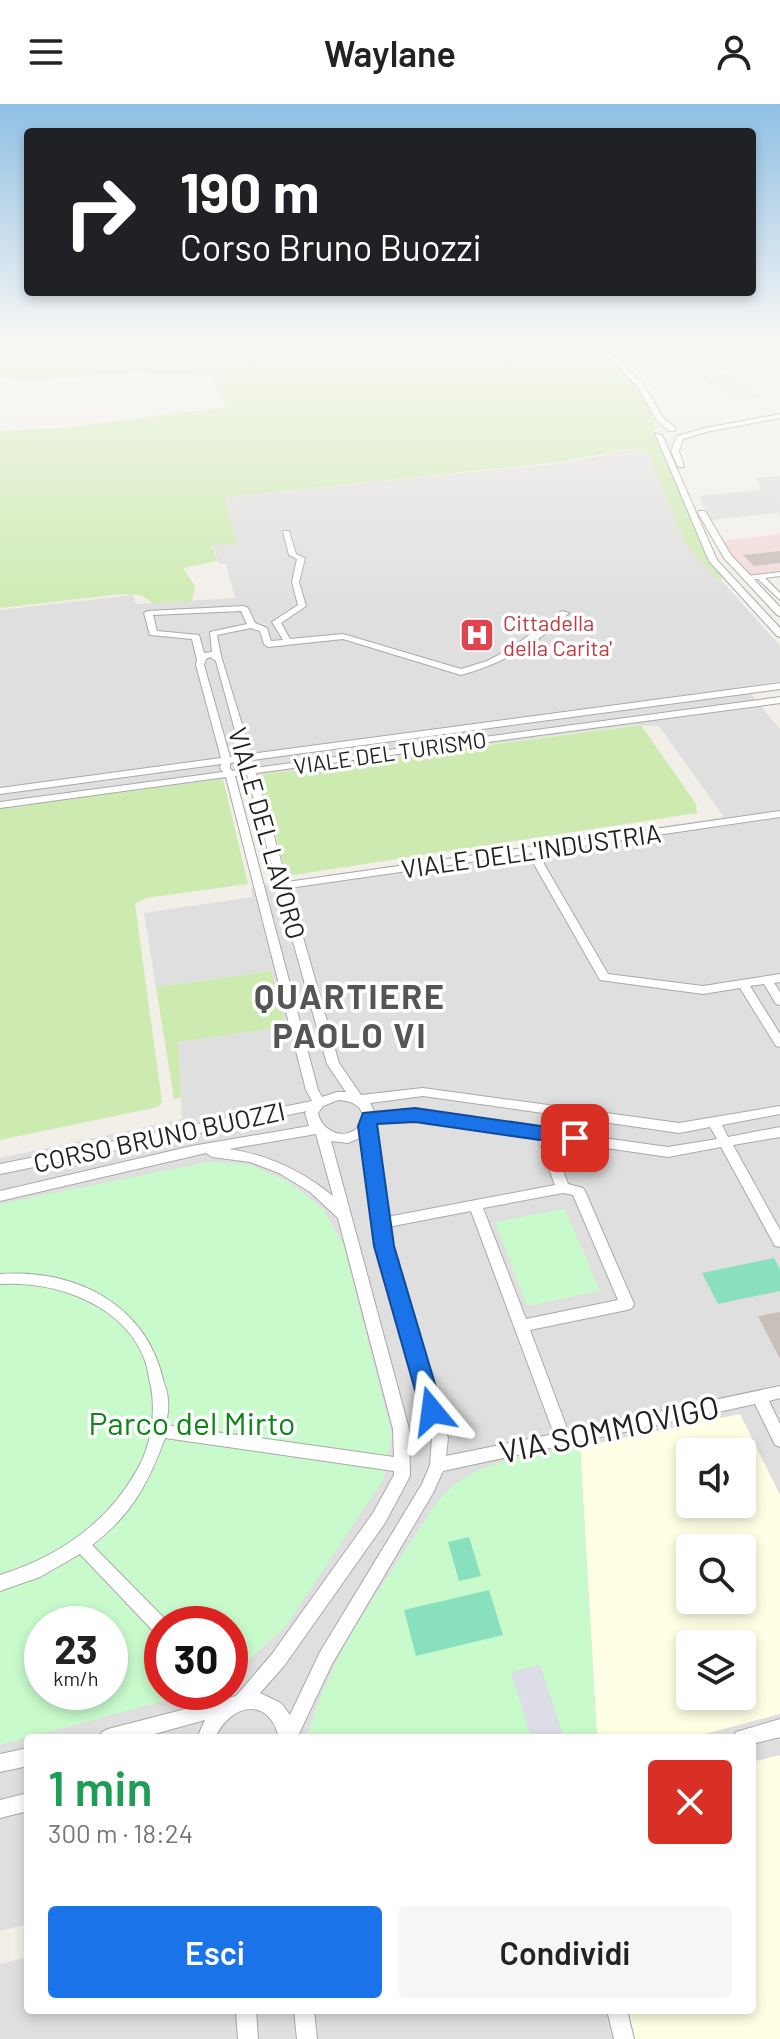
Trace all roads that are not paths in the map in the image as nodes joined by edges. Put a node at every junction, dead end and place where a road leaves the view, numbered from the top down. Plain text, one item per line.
1 (684, 432) edge
2 (658, 433) joint
3 (678, 433) junction
4 (286, 533) dead end
5 (780, 574) edge
6 (760, 577) junction
7 (747, 578) junction
8 (780, 598) edge
9 (565, 613) dead end
10 (780, 613) edge
11 (252, 625) junction
12 (780, 634) edge
13 (288, 642) junction
14 (217, 656) junction
15 (201, 660) junction
16 (780, 686) edge
17 (694, 698) junction
18 (780, 700) edge
19 (703, 709) junction
20 (473, 728) junction
21 (479, 740) junction
22 (245, 758) junction
23 (226, 761) junction
24 (249, 771) junction
25 (230, 774) junction
26 (0, 791) edge
27 (0, 805) edge
28 (780, 814) edge
29 (536, 849) junction
30 (283, 886) junction
31 (780, 978) edge
32 (767, 980) junction
33 (744, 985) junction
34 (780, 1001) edge
35 (780, 1043) edge
36 (357, 1099) junction
37 (318, 1103) junction
38 (550, 1110) junction
39 (780, 1110) edge
40 (368, 1122) junction
41 (714, 1122) junction
42 (320, 1132) junction
43 (780, 1132) edge
44 (545, 1134) junction
45 (726, 1142) junction
46 (192, 1151) junction
47 (0, 1169) edge
48 (563, 1188) junction
49 (1, 1191) edge
50 (475, 1204) junction
51 (344, 1216) junction
52 (382, 1223) junction
53 (779, 1239) edge
54 (0, 1279) edge
55 (521, 1326) junction
56 (780, 1392) edge
57 (759, 1396) junction
58 (159, 1431) junction
59 (563, 1437) junction
60 (780, 1440) edge
61 (401, 1465) junction
62 (438, 1465) junction
63 (82, 1545) junction
64 (0, 1583) edge
65 (144, 1609) edge
66 (248, 1691) edge
67 (248, 1703) edge
68 (214, 1710) edge
69 (228, 1710) edge
70 (780, 1728) edge
71 (125, 1734) edge
72 (207, 1734) edge
73 (287, 1734) edge
74 (290, 1734) edge
75 (756, 1734) edge
76 (24, 1758) edge
77 (0, 1763) edge
78 (24, 1803) edge
79 (0, 1809) edge
80 (246, 2014) edge
81 (304, 2014) edge
82 (618, 2014) edge
83 (248, 2039) edge
84 (307, 2039) edge
85 (624, 2039) edge

1 - 3 street
2 - 3 street
2 - 12 street
3 - 7 street
4 - 13 street
5 - 6 street
6 - 7 street
6 - 8 street
7 - 10 street
9 - 13 street
11 - 13 street
11 - 14 street, VIALE DEL LAVORO
11 - 15 street, VIALE DEL LAVORO
14 - 15 street
14 - 22 street, VIALE DEL LAVORO
15 - 23 street, VIALE DEL LAVORO
16 - 17 street, VIALE DEL TURISMO
17 - 19 street
17 - 20 street, VIALE DEL TURISMO
18 - 19 street, VIALE DEL TURISMO
19 - 21 street, VIALE DEL TURISMO
20 - 21 street
20 - 22 street, VIALE DEL TURISMO
21 - 24 street, VIALE DEL TURISMO
22 - 23 street, VIALE DEL TURISMO
22 - 24 street, VIALE DEL LAVORO
23 - 25 street, VIALE DEL LAVORO
23 - 26 street, VIALE DEL TURISMO
24 - 25 street, VIALE DEL TURISMO
24 - 30 street, VIALE DEL LAVORO
25 - 27 street, VIALE DEL TURISMO
25 - 37 street, VIALE DEL LAVORO
28 - 29 street, VIALE DELL'INDUSTRIA
29 - 30 street, VIALE DELL'INDUSTRIA
29 - 33 street
30 - 36 street, VIALE DEL LAVORO
31 - 32 street
32 - 33 street
32 - 34 street
33 - 35 street
36 - 37 street
36 - 38 street
36 - 40 street
37 - 42 street
37 - 47 street, CORSO BRUNO BUOZZI
38 - 41 street
38 - 44 street
39 - 41 street
40 - 42 street
40 - 44 street
40 - 52 street
41 - 45 street
42 - 46 street, CORSO BRUNO BUOZZI
42 - 51 street
43 - 45 street
44 - 45 street
44 - 48 street
45 - 53 street
46 - 49 street, CORSO BRUNO BUOZZI
46 - 51 street
48 - 50 street
48 - 55 street
50 - 52 street
50 - 55 street
51 - 61 street
52 - 62 street
54 - 58 street
55 - 59 street
56 - 57 street, VIA SOMMOVIGO
57 - 59 street, VIA SOMMOVIGO
57 - 60 street
58 - 61 street
58 - 63 street
59 - 62 street, VIA SOMMOVIGO
61 - 66 street
62 - 74 street
63 - 64 street
63 - 65 street
67 - 73 street
68 - 71 street
69 - 72 street
70 - 75 street
76 - 77 street
78 - 79 street
80 - 83 street
81 - 84 street
82 - 85 street

